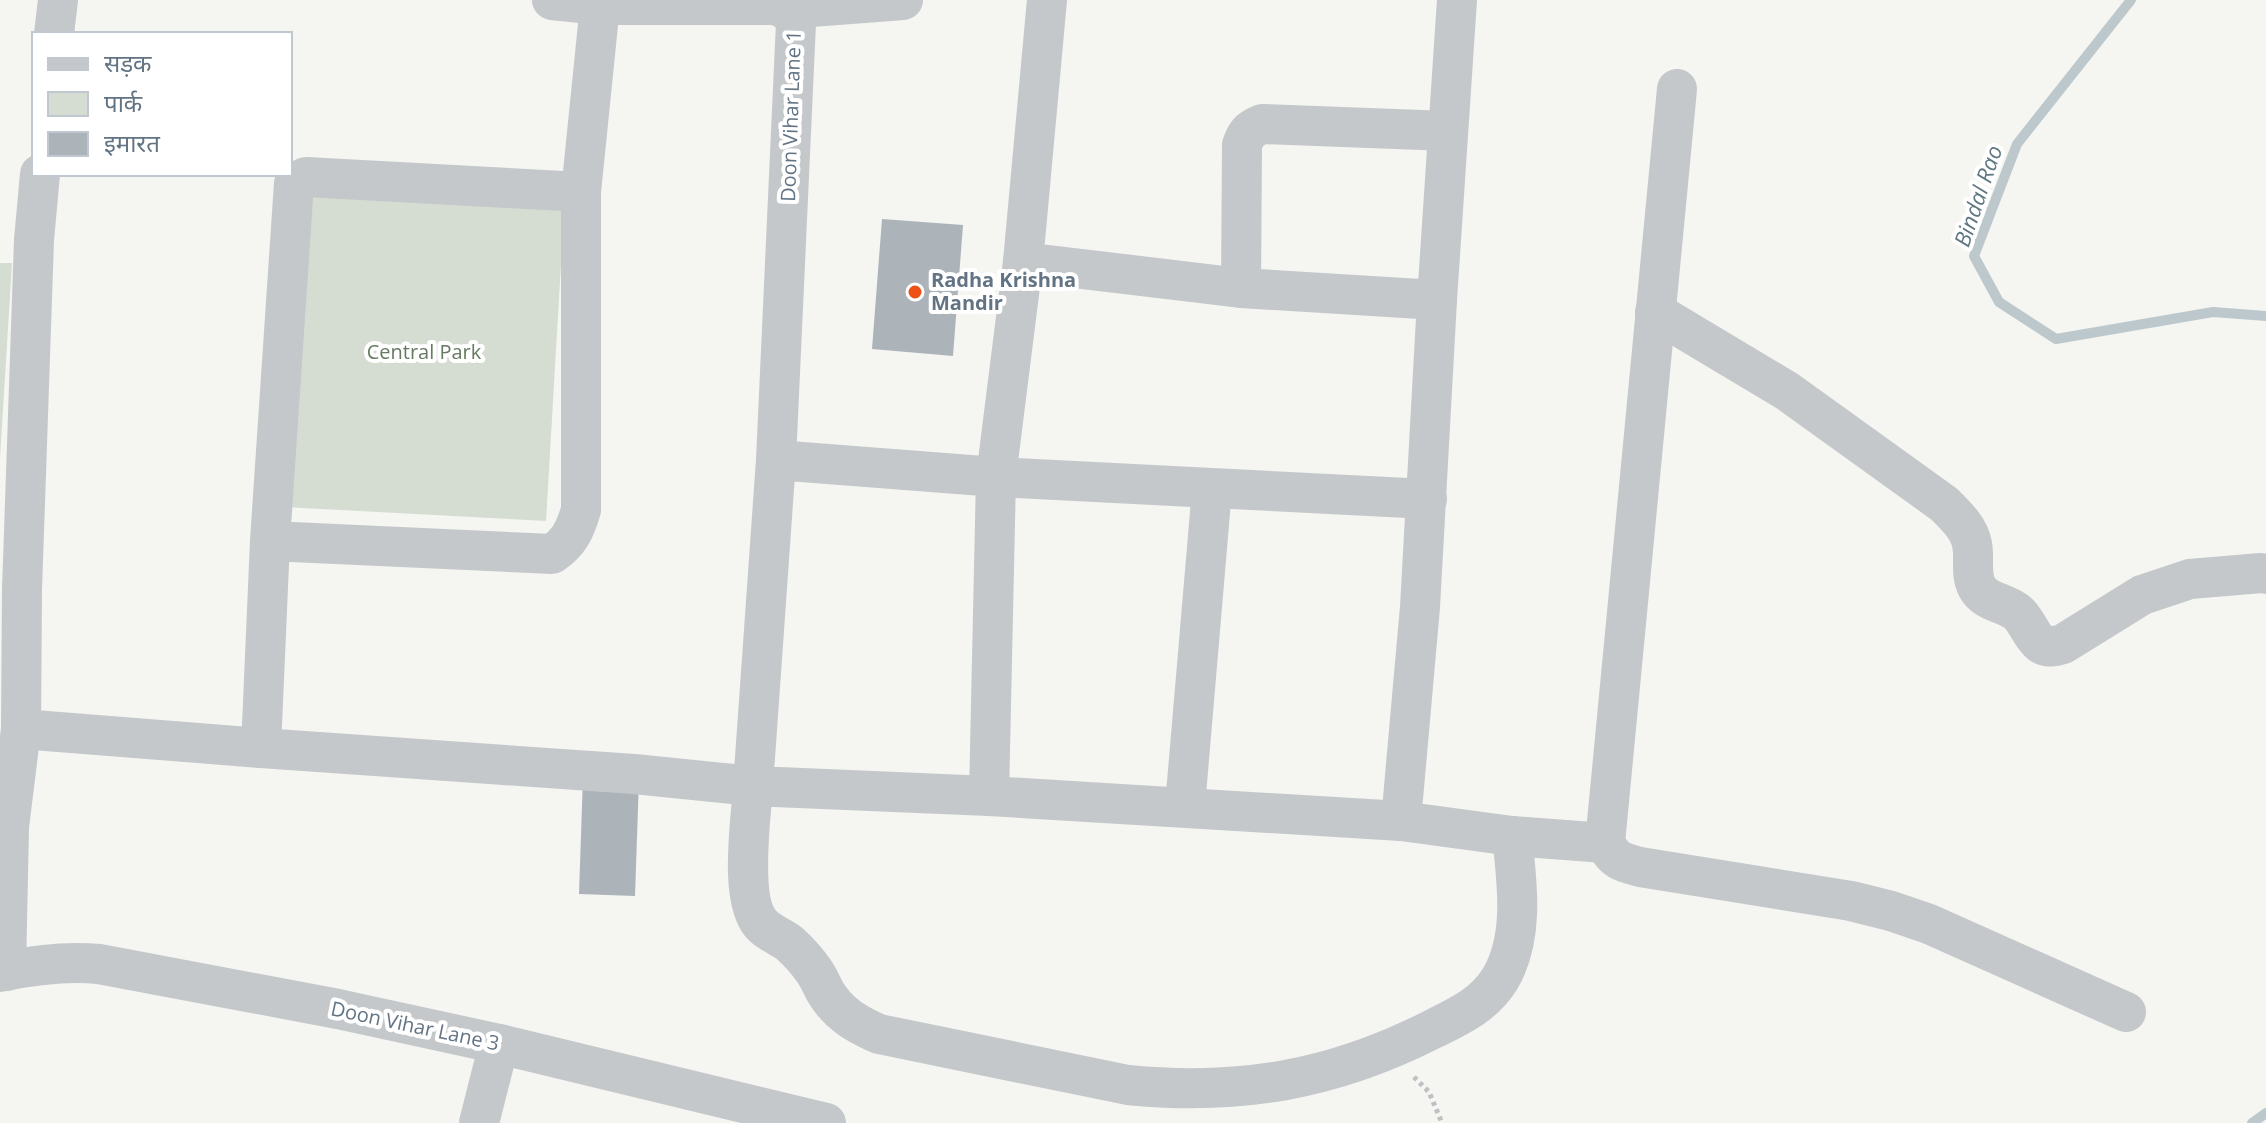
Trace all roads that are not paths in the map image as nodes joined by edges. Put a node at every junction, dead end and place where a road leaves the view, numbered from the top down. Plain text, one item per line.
1 (58, 0) edge
2 (552, 0) edge
3 (903, 0) edge
4 (1047, 0) edge
5 (1457, 0) edge
6 (600, 5) junction
7 (785, 9) junction
8 (54, 32) edge
9 (1677, 89) dead end
10 (1448, 131) junction
11 (39, 176) edge
12 (581, 192) junction
13 (17, 239) edge
14 (1023, 262) junction
15 (1241, 288) junction
16 (1437, 300) junction
17 (1655, 312) junction
18 (776, 460) junction
19 (996, 477) junction
20 (1212, 489) junction
21 (1427, 499) junction
22 (270, 541) junction
23 (2266, 574) edge
24 (11, 589) edge
25 (21, 729) junction
26 (261, 748) junction
27 (753, 786) junction
28 (989, 796) junction
29 (1185, 806) junction
30 (1401, 821) junction
31 (5, 827) edge
32 (1512, 836) junction
33 (1605, 843) junction
34 (3, 971) edge
35 (2126, 1012) dead end
36 (499, 1044) junction
37 (479, 1123) edge
38 (826, 1123) edge

1 - 8 street
2 - 6 street, Doon Vihar Lane 1
3 - 7 street
4 - 14 street
5 - 10 street
6 - 7 street, Doon Vihar Lane 1
6 - 12 street
7 - 18 street, Doon Vihar Lane 1
9 - 17 street
10 - 15 street
10 - 16 street
11 - 13 street
12 - 22 street
12 - 22 street
13 - 24 street
14 - 15 street
14 - 19 street
15 - 16 street
16 - 21 street
17 - 23 street
17 - 33 street
18 - 19 street
18 - 27 street, Doon Vihar Lane 1
19 - 20 street
19 - 28 street
20 - 21 street
20 - 29 street
21 - 30 street
22 - 26 street
24 - 25 street
25 - 26 street
25 - 31 street
26 - 27 street
27 - 28 street
27 - 32 street, Doon Vihar Lane 1
28 - 29 street
29 - 30 street
30 - 32 street
31 - 34 street
32 - 33 street
33 - 35 street
34 - 36 street, Doon Vihar Lane 3
36 - 37 street
36 - 38 street, Doon Vihar Lane 3

